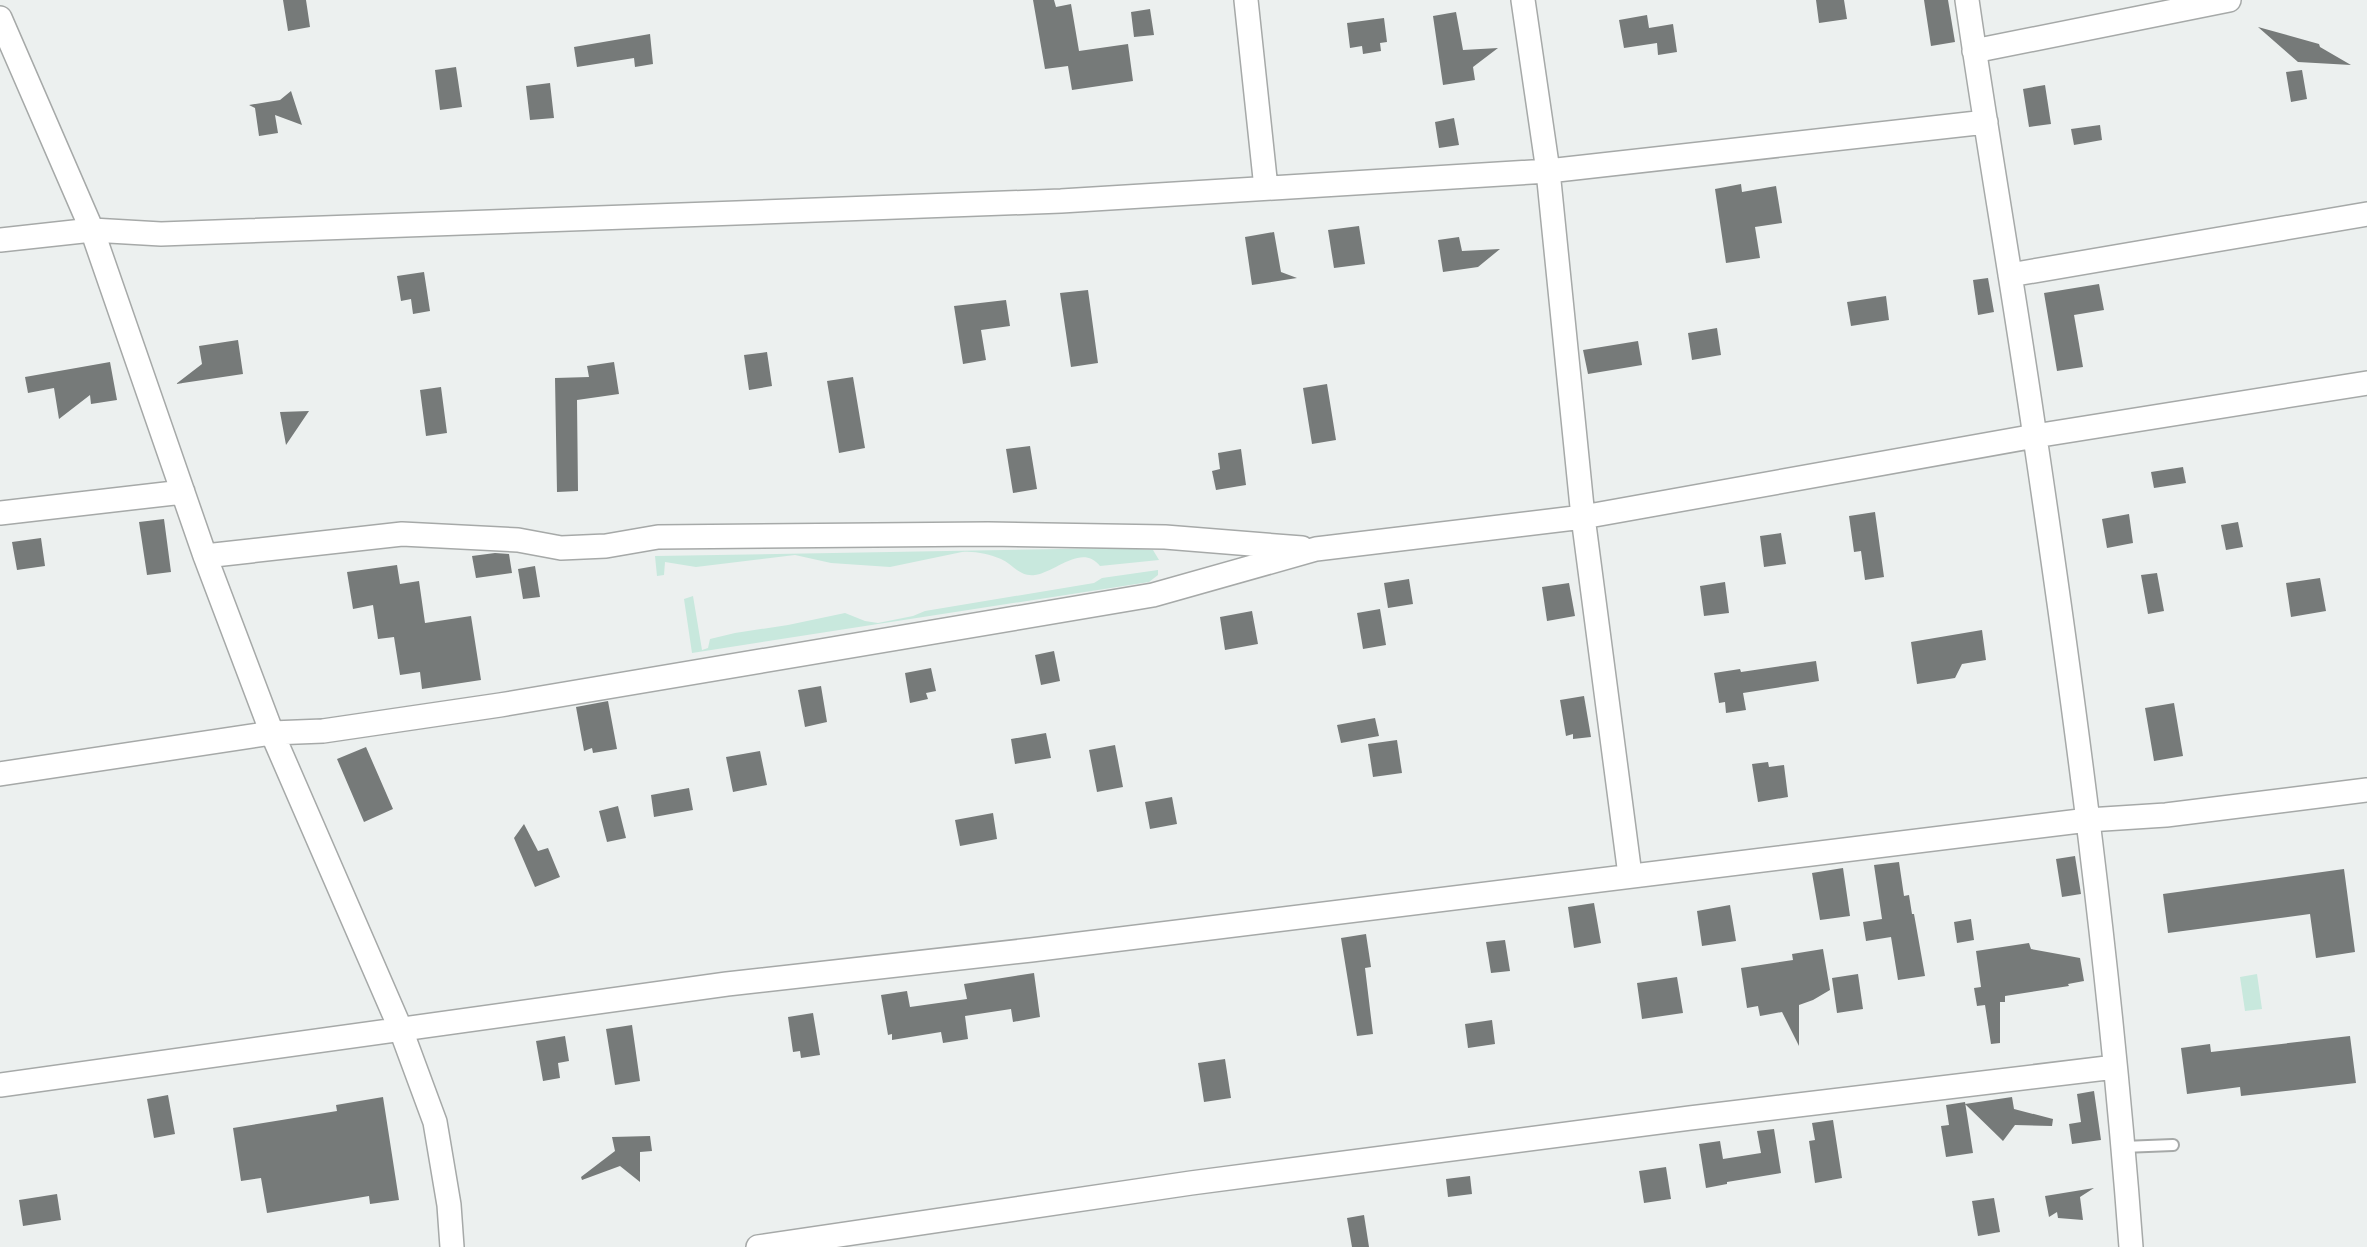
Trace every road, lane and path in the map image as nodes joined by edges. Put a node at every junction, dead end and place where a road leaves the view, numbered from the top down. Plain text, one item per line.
1 (1246, 0) edge
2 (1523, 0) edge
3 (1967, 0) edge
4 (2230, 0) edge
5 (0, 18) edge
6 (1974, 51) junction
7 (1986, 122) junction
8 (1548, 171) junction
9 (1266, 188) junction
10 (2367, 215) edge
11 (92, 230) junction
12 (0, 240) edge
13 (2010, 275) junction
14 (2367, 383) edge
15 (2035, 436) junction
16 (183, 492) junction
17 (0, 513) edge
18 (1583, 517) junction
19 (1316, 550) junction
20 (205, 556) junction
21 (272, 733) junction
22 (0, 774) edge
23 (2367, 790) edge
24 (2088, 820) junction
25 (1630, 875) junction
26 (401, 1030) junction
27 (2115, 1067) junction
28 (0, 1086) edge
29 (2173, 1145) dead end
30 (2123, 1147) junction
31 (452, 1247) edge
32 (758, 1247) edge
33 (2131, 1247) edge

1 - 9 street
2 - 8 street
3 - 6 street
4 - 6 street
5 - 11 street
6 - 7 street
7 - 8 street
7 - 13 street
8 - 9 street
8 - 18 street
9 - 11 street
10 - 13 street
11 - 12 street
11 - 16 street
13 - 15 street
14 - 15 street
15 - 18 street
15 - 24 street
16 - 17 street
16 - 20 street
18 - 19 street
18 - 25 street
19 - 20 street
19 - 21 street
20 - 21 street
21 - 22 street
21 - 26 street
23 - 24 street
24 - 25 street
24 - 27 street
25 - 26 street
26 - 28 street
26 - 31 street
27 - 30 street
27 - 32 street
29 - 30 lane
30 - 33 street

